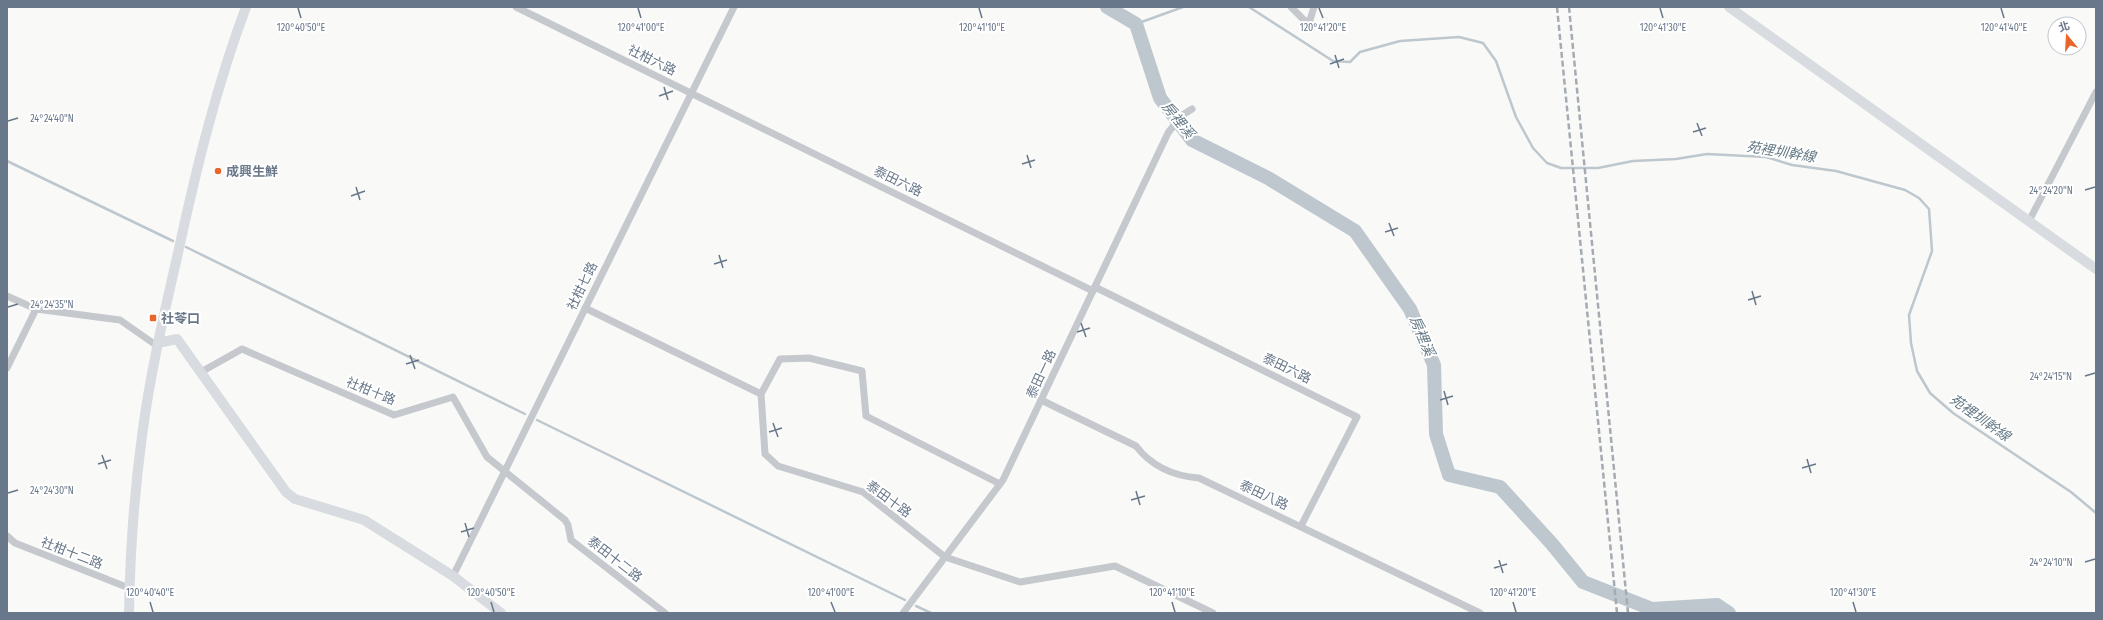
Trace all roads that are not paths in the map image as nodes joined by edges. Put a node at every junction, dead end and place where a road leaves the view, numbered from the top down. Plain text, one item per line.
1 (246, 7) edge
2 (516, 7) edge
3 (734, 7) edge
4 (1291, 7) edge
5 (1314, 7) edge
6 (1729, 7) edge
7 (691, 92) junction
8 (2096, 92) edge
9 (1192, 109) dead end
10 (2029, 221) junction
11 (2096, 269) edge
12 (1094, 289) junction
13 (7, 296) edge
14 (585, 308) junction
15 (36, 309) junction
16 (158, 343) junction
17 (7, 368) edge
18 (201, 372) junction
19 (761, 394) junction
20 (1041, 400) junction
21 (505, 471) junction
22 (1000, 484) junction
23 (1301, 526) junction
24 (7, 536) edge
25 (945, 557) junction
26 (452, 576) junction
27 (129, 588) junction
28 (129, 613) edge
29 (501, 613) edge
30 (664, 613) edge
31 (903, 613) edge
32 (1213, 613) edge
33 (1480, 613) edge

1 - 16 street
2 - 7 street, 社柑六路
3 - 7 street, 社柑七路
4 - 5 street
6 - 10 street
7 - 12 street, 泰田六路
7 - 14 street, 社柑七路
8 - 10 street
9 - 12 street, 泰田一路
10 - 11 street
12 - 20 street, 泰田一路
12 - 23 street, 泰田六路
13 - 15 street
14 - 19 street
14 - 21 street, 社柑七路
15 - 16 street
15 - 17 street
16 - 18 street
16 - 27 street
18 - 21 street, 社柑十路
18 - 26 street
19 - 22 street
19 - 25 street, 泰田十路
20 - 22 street, 泰田一路
20 - 23 street, 泰田八路
21 - 26 street, 社柑七路
21 - 30 street, 泰田十二路
22 - 25 street, 泰田一路
23 - 33 street, 泰田八路
24 - 27 street, 社柑十二路
25 - 31 street, 泰田一路
25 - 32 street, 泰田十路
26 - 29 street
27 - 28 street

